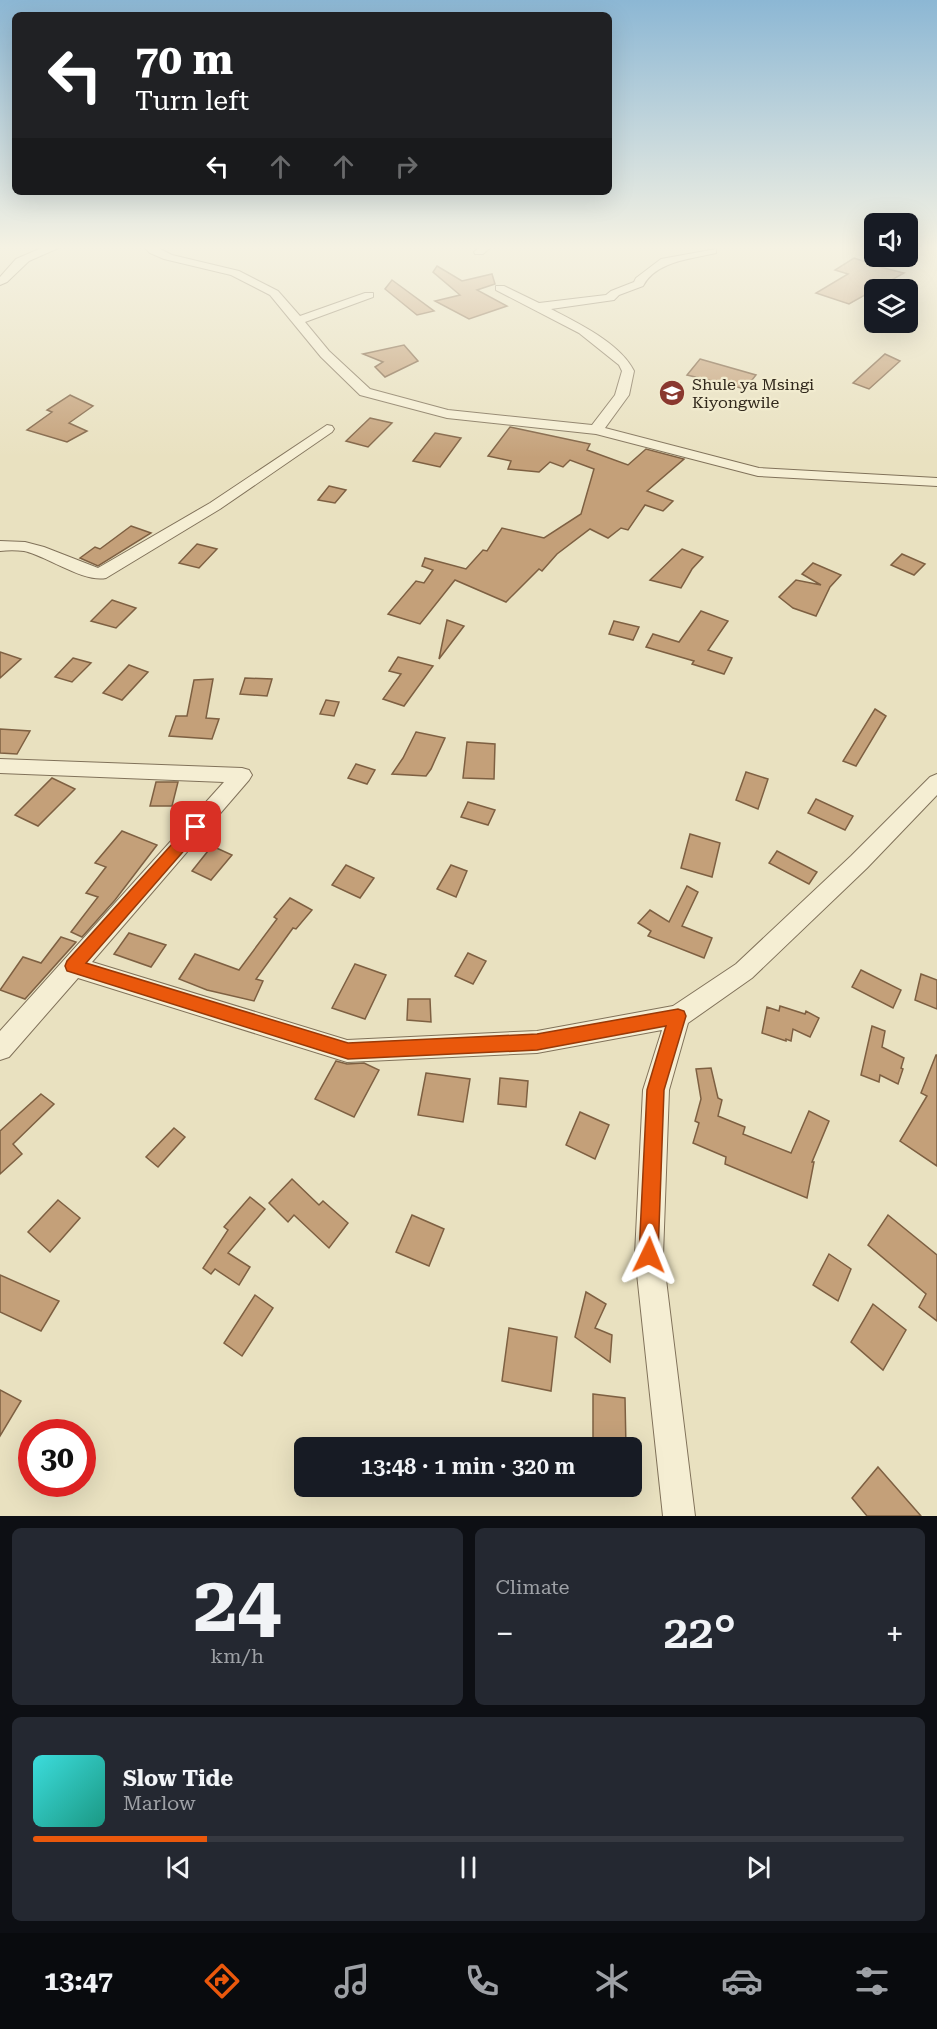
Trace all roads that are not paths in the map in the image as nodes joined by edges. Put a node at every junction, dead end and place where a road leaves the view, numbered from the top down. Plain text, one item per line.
1 (294, 317) edge
2 (310, 317) edge
3 (555, 317) edge
4 (298, 321) junction
5 (327, 429) dead end
6 (596, 430) junction
7 (937, 482) edge
8 (0, 546) edge
9 (0, 766) edge
10 (937, 782) edge
11 (73, 966) junction
12 (678, 1016) junction
13 (0, 1049) edge
14 (679, 1516) edge

1 - 4 street
2 - 4 street
3 - 6 street
4 - 6 street
5 - 8 street
6 - 7 street
9 - 11 street
10 - 12 street
11 - 12 street
11 - 13 street
12 - 14 street

